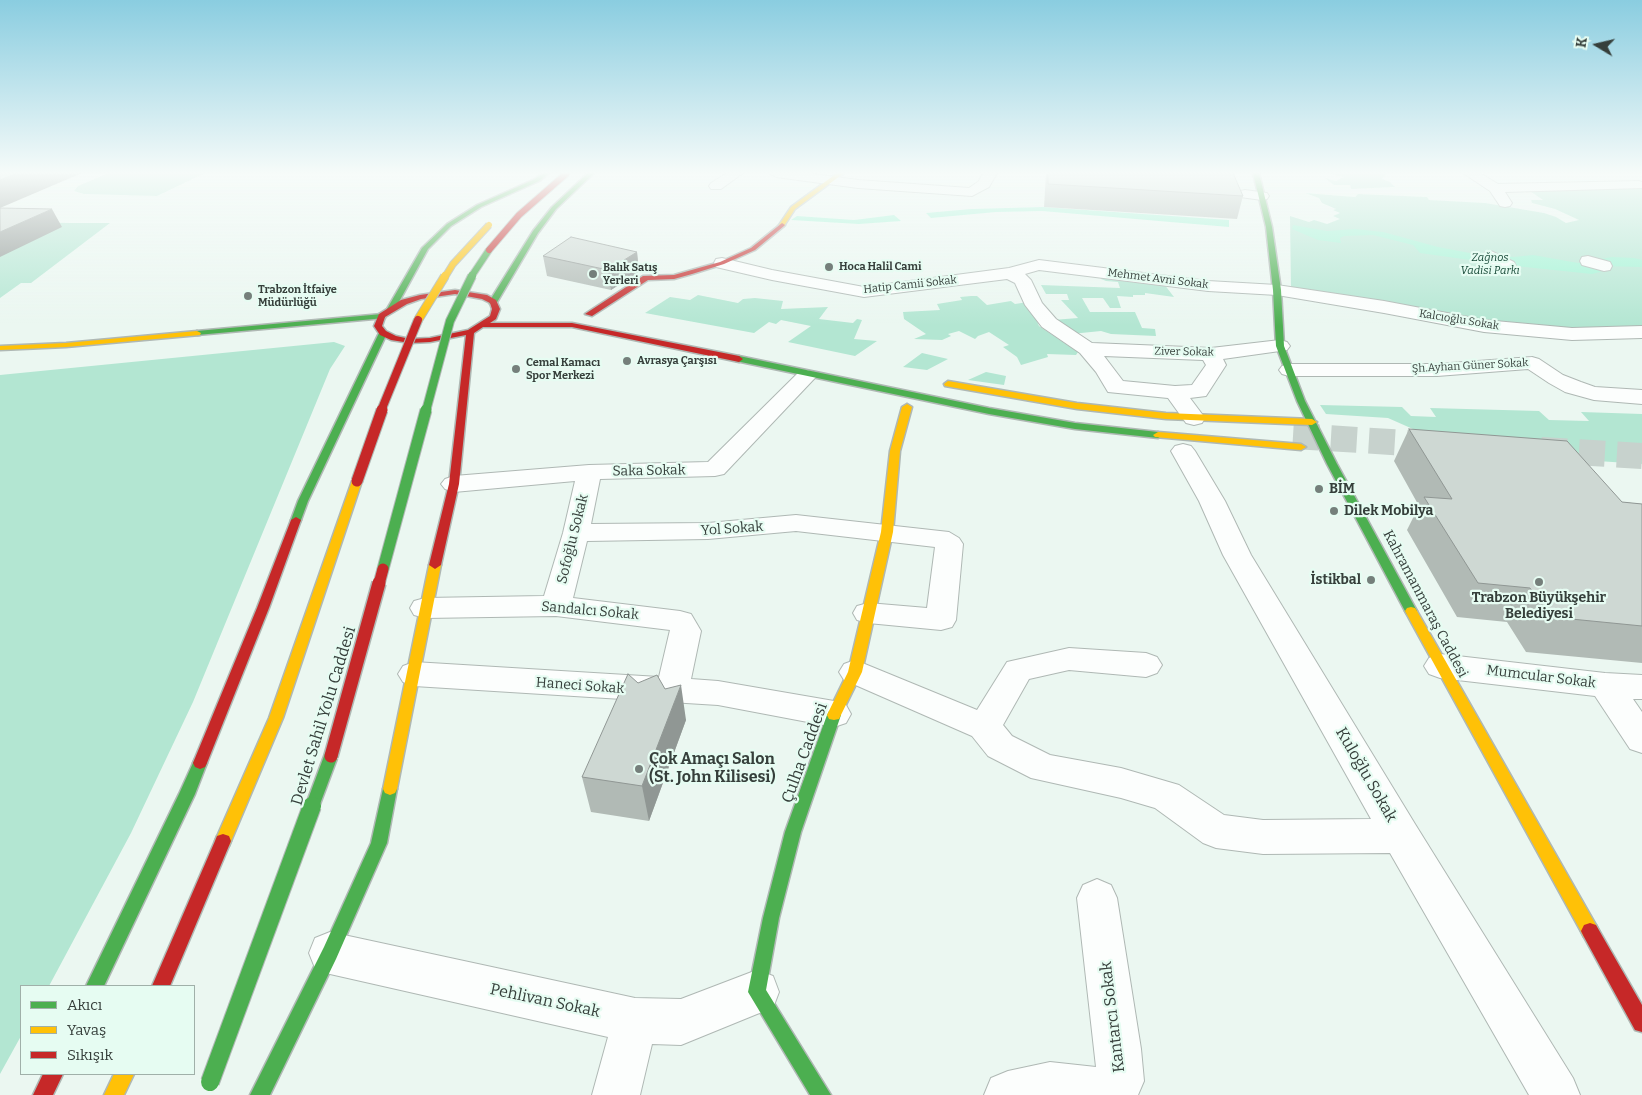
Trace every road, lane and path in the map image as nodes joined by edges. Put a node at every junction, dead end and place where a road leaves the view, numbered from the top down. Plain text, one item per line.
1 (450, 224) edge
2 (490, 224) edge
3 (511, 224) edge
4 (541, 224) edge
5 (783, 224) edge
6 (1268, 224) edge
7 (1491, 256) dead end
8 (722, 263) junction
9 (1039, 266) joint
10 (1508, 266) dead end
11 (1010, 273) junction
12 (1277, 290) junction
13 (498, 306) junction
14 (605, 317) dead end
15 (383, 321) junction
16 (483, 325) junction
17 (470, 332) junction
18 (1642, 332) edge
19 (1280, 346) junction
20 (0, 349) edge
21 (1087, 350) junction
22 (58, 354) junction
23 (1211, 354) junction
24 (0, 358) edge
25 (19, 359) dead end
26 (759, 363) junction
27 (807, 369) junction
28 (1289, 370) junction
29 (935, 382) dead end
30 (1175, 392) junction
31 (1642, 397) edge
32 (1194, 418) junction
33 (1312, 422) junction
34 (1012, 427) dead end
35 (1293, 436) tunnel mouth
36 (1117, 442) dead end
37 (1301, 448) tunnel mouth
38 (1183, 451) dead end
39 (1314, 462) dead end
40 (1332, 464) junction
41 (588, 472) junction
42 (454, 484) junction
43 (887, 532) junction
44 (576, 533) junction
45 (556, 606) junction
46 (425, 608) junction
47 (868, 613) junction
48 (1146, 665) dead end
49 (1440, 666) junction
50 (855, 672) junction
51 (414, 674) junction
52 (1605, 685) junction
53 (1642, 687) edge
54 (672, 691) junction
55 (834, 714) junction
56 (984, 727) junction
57 (1642, 739) edge
58 (1401, 836) junction
59 (1097, 898) dead end
60 (330, 953) junction
61 (95, 985) edge
62 (161, 985) edge
63 (757, 992) junction
64 (635, 1021) junction
65 (1642, 1023) edge
66 (53, 1075) edge
67 (124, 1075) edge
68 (115, 1093) edge
69 (43, 1095) edge
70 (206, 1095) edge
71 (260, 1095) edge
72 (616, 1095) edge
73 (821, 1095) edge
74 (1008, 1095) edge
75 (1556, 1095) edge

1 - 15 main road
2 - 62 main road, bridge
3 - 70 main road, Devlet Sahil Yolu Caddesi, bridge
4 - 13 main road
5 - 8 main road
6 - 12 main road, Kahramanmaraş Caddesi
7 - 10 street
8 - 11 street, Hatip Camii Sokak
8 - 14 main road
9 - 11 street, Hatip Camii Sokak
9 - 12 street, Mehmet Avni Sokak
11 - 21 street
12 - 18 street, Kalcıoğlu Sokak
12 - 19 main road, Kahramanmaraş Caddesi
13 - 15 main road
13 - 16 main road
15 - 17 main road
15 - 20 main road
15 - 22 main road
15 - 61 main road
16 - 17 main road
16 - 26 main road
17 - 42 main road
19 - 23 street, Ziver Sokak
19 - 28 main road, Kahramanmaraş Caddesi
21 - 23 street, Ziver Sokak
21 - 30 street
22 - 24 main road
22 - 25 main road
23 - 30 street
26 - 27 main road
26 - 37 main road
27 - 35 main road
27 - 41 street, Saka Sokak
27 - 43 main road, Çulha Caddesi
28 - 31 street, Şh.Ayhan Güner Sokak
28 - 33 main road, Kahramanmaraş Caddesi
29 - 32 main road
30 - 32 street
32 - 33 main road
33 - 40 main road, Kahramanmaraş Caddesi
34 - 36 main road
38 - 58 street, Kuloğlu Sokak
39 - 40 main road
40 - 49 main road, Kahramanmaraş Caddesi
41 - 42 street, Saka Sokak
41 - 44 street, Sofoğlu Sokak
42 - 46 main road
43 - 44 street, Yol Sokak
43 - 47 main road, Çulha Caddesi
43 - 47 street, Yol Sokak
44 - 45 street, Sofoğlu Sokak
45 - 46 street, Sandalcı Sokak
45 - 54 street, Sandalcı Sokak
46 - 51 main road
47 - 50 main road, Çulha Caddesi
48 - 56 street
49 - 52 street, Mumcular Sokak
49 - 65 main road, Kahramanmaraş Caddesi
50 - 55 main road, Çulha Caddesi
50 - 56 street
51 - 54 street, Haneci Sokak
51 - 60 main road
52 - 53 street, Mumcular Sokak
52 - 57 street
54 - 55 street, Haneci Sokak
55 - 63 main road, Çulha Caddesi
56 - 58 street
58 - 75 street, Kuloğlu Sokak
59 - 74 street, Kantarcı Sokak
60 - 64 street, Pehlivan Sokak
60 - 71 main road
63 - 64 street, Pehlivan Sokak
63 - 73 main road
64 - 72 street
66 - 69 main road
67 - 68 main road

